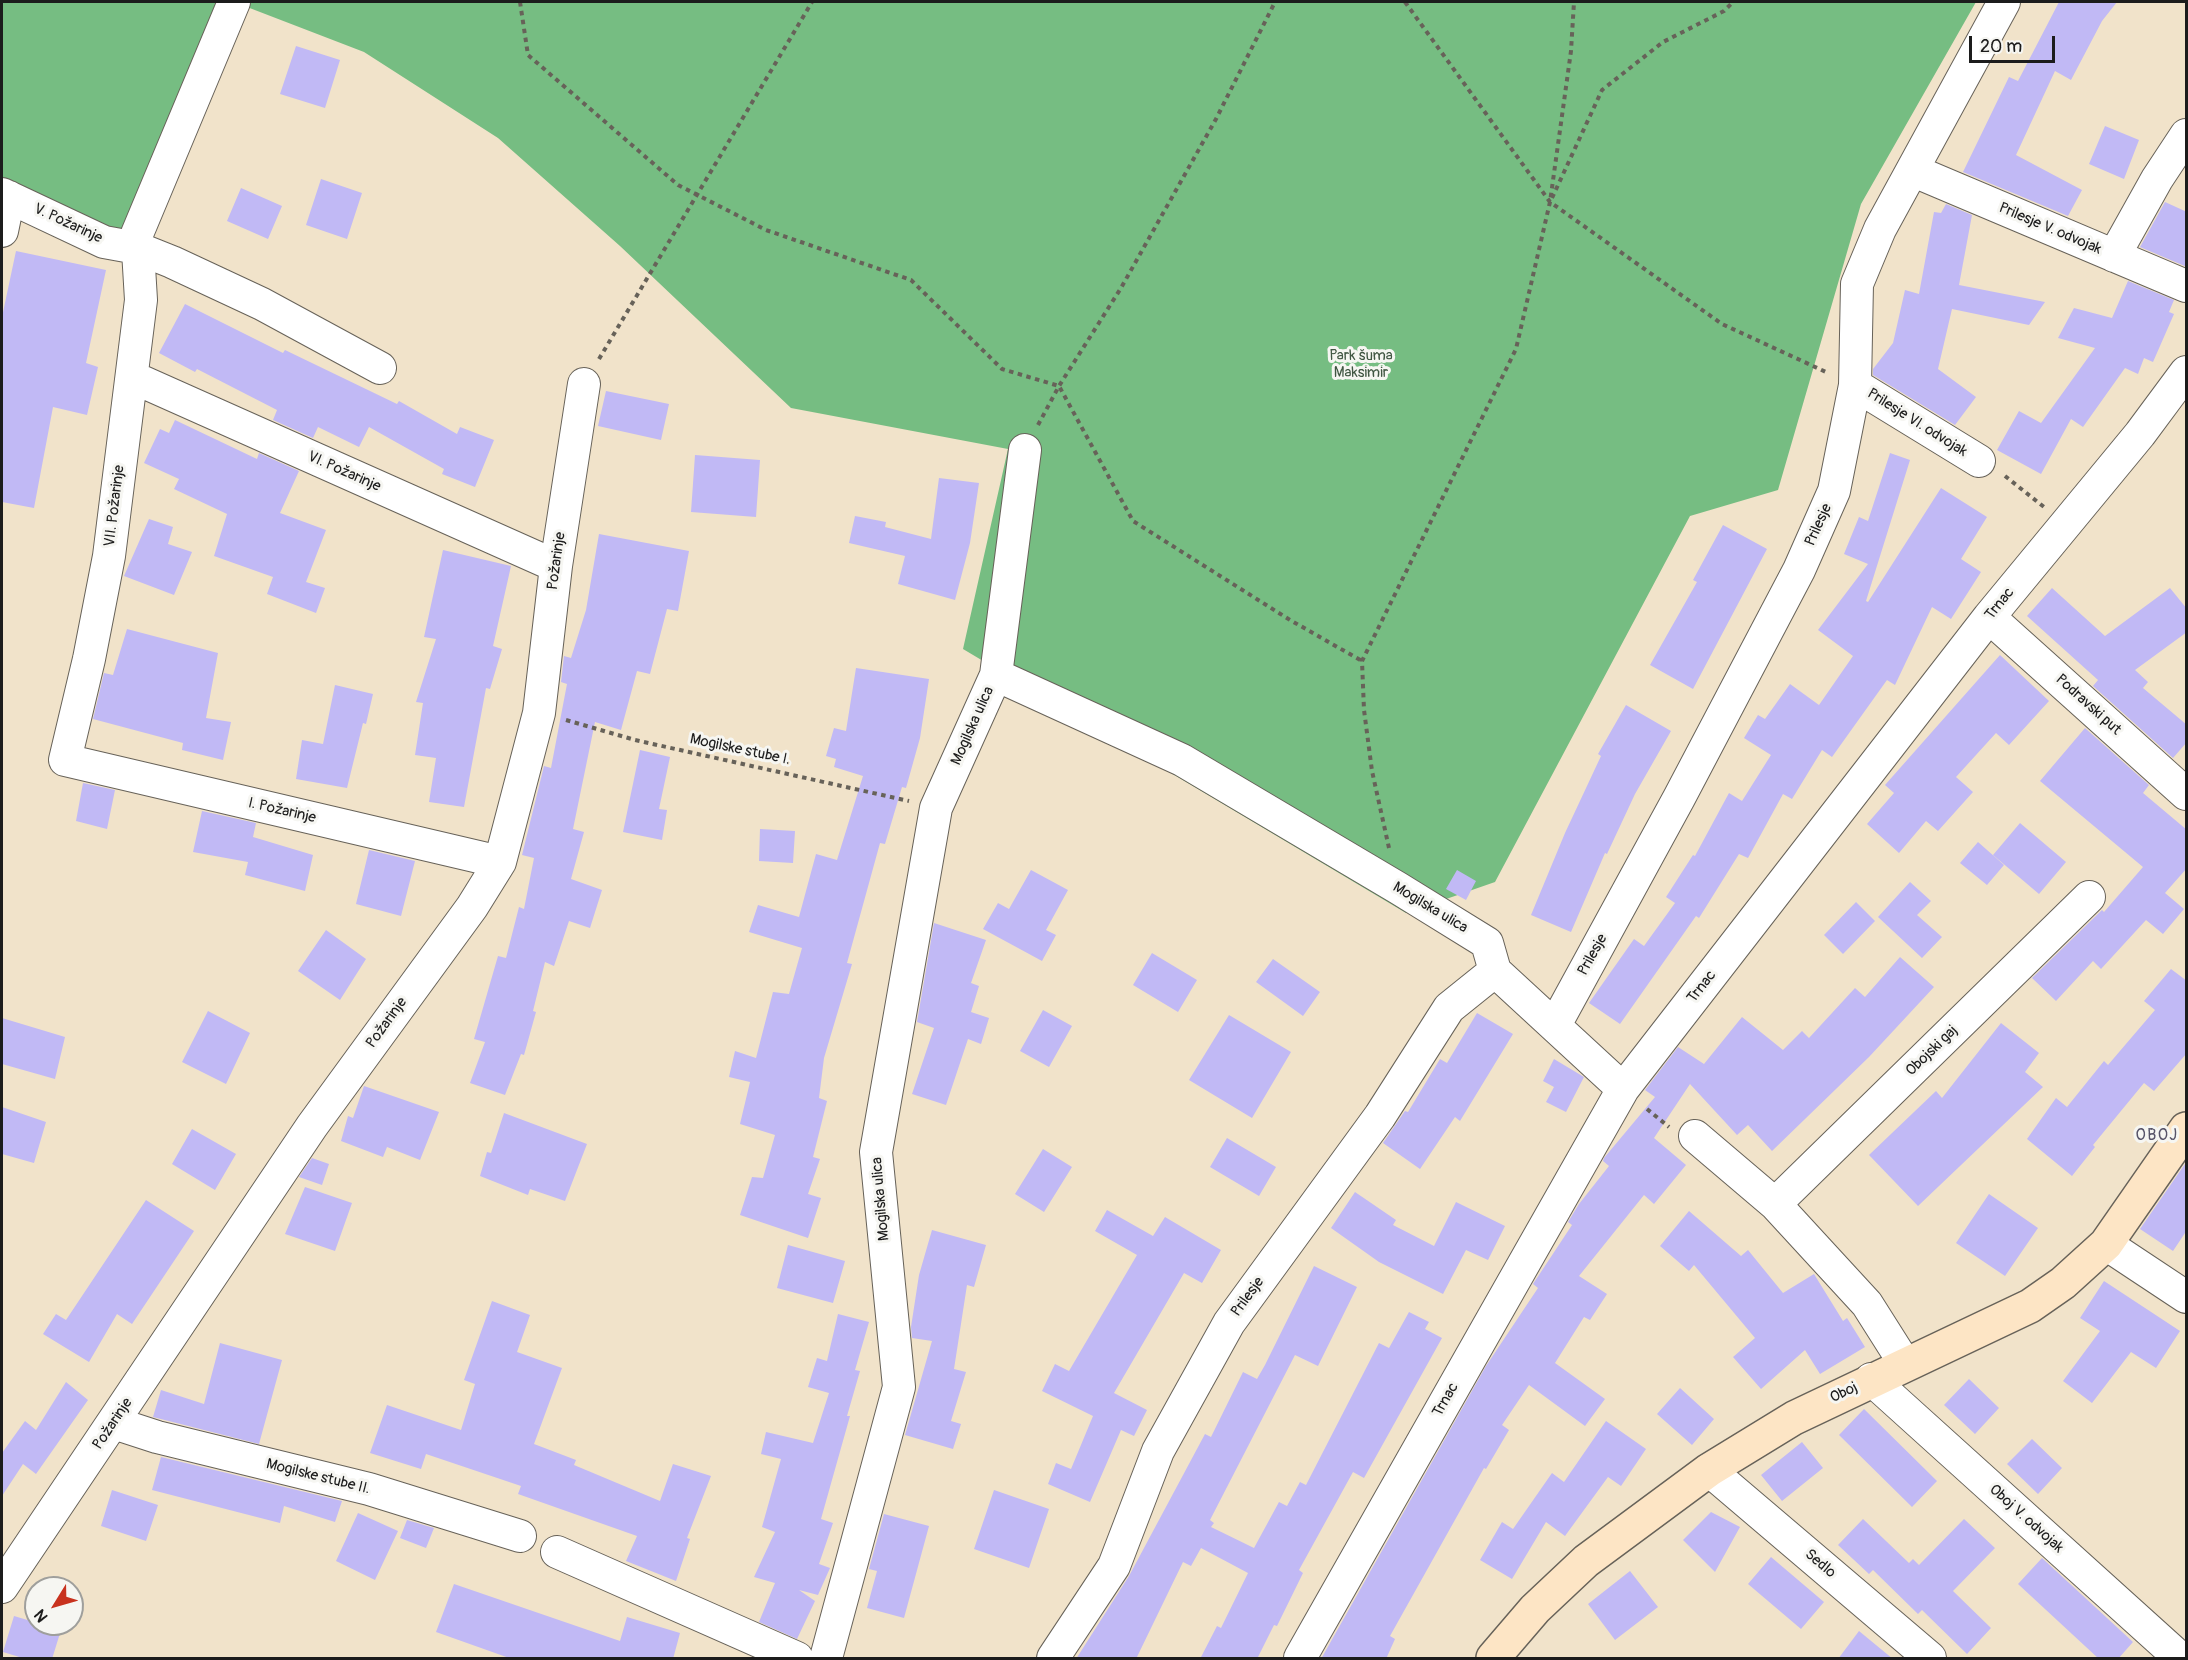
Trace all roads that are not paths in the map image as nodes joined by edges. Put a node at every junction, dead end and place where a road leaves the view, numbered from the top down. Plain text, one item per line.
1 (234, 2) edge
2 (2004, 2) edge
3 (2187, 135) edge
4 (1914, 171) junction
5 (5, 195) edge
6 (2, 231) edge
7 (137, 248) junction
8 (2114, 256) junction
9 (2187, 286) edge
10 (380, 368) dead end
11 (2187, 372) edge
12 (132, 377) junction
13 (584, 384) road end
14 (1855, 385) junction
15 (1025, 450) road end
16 (1979, 461) road end
17 (556, 566) junction
18 (1989, 616) junction
19 (996, 675) junction
20 (65, 760) joint
21 (2187, 794) edge
22 (500, 862) junction
23 (2089, 897) dead end
24 (1495, 971) junction
25 (1555, 1025) junction
26 (1623, 1089) junction
27 (2186, 1132) edge
28 (1695, 1136) road end
29 (1775, 1204) junction
30 (2106, 1244) junction
31 (2187, 1297) edge
32 (1905, 1364) junction
33 (1871, 1379) junction
34 (114, 1423) junction
35 (1709, 1470) junction
36 (520, 1536) dead end
37 (557, 1552) dead end
38 (2, 1587) edge
39 (797, 1659) edge
40 (826, 1659) edge
41 (1053, 1659) edge
42 (1300, 1659) edge
43 (1493, 1659) edge
44 (1930, 1659) edge
45 (2180, 1659) edge

1 - 7 street, VII. Požarinje
2 - 4 street, Prilesje
3 - 8 street
4 - 8 street, Prilesje V. odvojak
4 - 14 street, Prilesje
5 - 6 street
5 - 7 street, V. Požarinje
7 - 10 street
7 - 12 street, VII. Požarinje
8 - 9 street, Prilesje V. odvojak
11 - 18 street, Trnac
12 - 17 street, VI. Požarinje
12 - 20 street, VII. Požarinje
13 - 17 street, Požarinje
14 - 16 street, Prilesje VI. odvojak
14 - 25 street, Prilesje
15 - 19 street, Mogilska ulica
17 - 22 street, Požarinje
18 - 21 street, Podravski put
18 - 26 street, Trnac
19 - 24 street, Mogilska ulica
19 - 40 street, Mogilska ulica
20 - 22 street, I. Požarinje
22 - 34 street, Požarinje
23 - 29 street, Obojski gaj
24 - 25 street
24 - 41 street, Prilesje
25 - 26 street
26 - 42 street, Trnac
27 - 30 street, Oboj
28 - 29 street
29 - 32 street
30 - 31 street
30 - 32 street, Oboj
32 - 33 street, Oboj
33 - 35 street, Oboj
33 - 45 street, Oboj V. odvojak
34 - 36 street, Mogilske stube II.
34 - 38 street, Požarinje
35 - 43 street, Oboj
35 - 44 street, Sedlo
37 - 39 street

